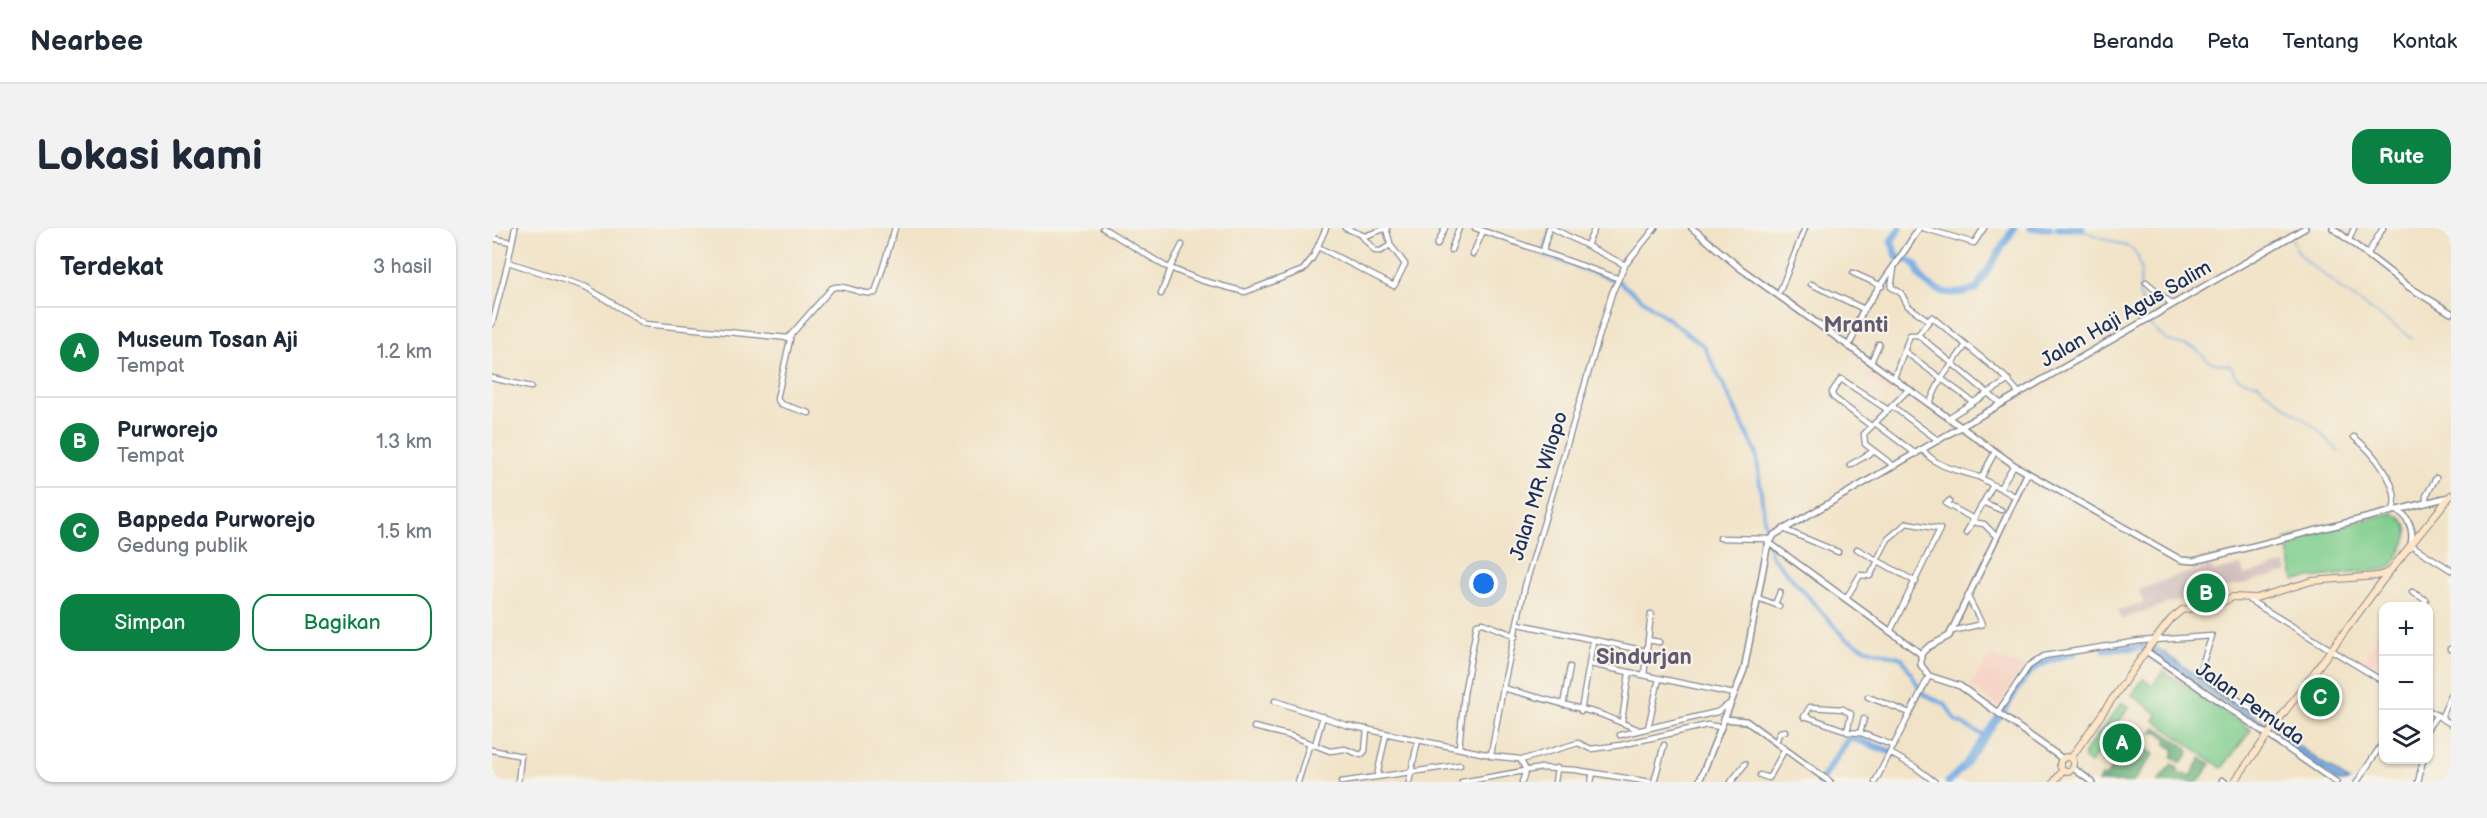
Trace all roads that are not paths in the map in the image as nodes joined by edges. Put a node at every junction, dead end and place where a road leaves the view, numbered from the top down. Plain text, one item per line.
1 (515, 228) edge
2 (895, 228) edge
3 (1103, 228) edge
4 (1326, 228) edge
5 (1345, 228) edge
6 (1386, 228) edge
7 (1445, 228) edge
8 (1459, 228) edge
9 (1475, 228) edge
10 (1552, 228) edge
11 (1595, 228) edge
12 (1655, 228) edge
13 (1692, 228) edge
14 (1805, 228) edge
15 (1921, 228) edge
16 (1984, 228) edge
17 (2305, 228) edge
18 (2332, 228) edge
19 (2354, 228) edge
20 (2383, 228) edge
21 (1487, 230) edge
22 (1362, 236) junction
23 (492, 237) edge
24 (2349, 240) junction
25 (512, 242) junction
26 (1587, 244) junction
27 (1182, 245) dead end
28 (1390, 245) junction
29 (1437, 245) dead end
30 (1318, 247) junction
31 (1451, 250) dead end
32 (1545, 252) junction
33 (1473, 254) dead end
34 (2367, 255) junction
35 (508, 262) junction
36 (1625, 265) junction
37 (1171, 268) junction
38 (1894, 269) junction
39 (1853, 273) dead end
40 (1617, 280) junction
41 (2146, 282) dead end
42 (1811, 284) dead end
43 (1882, 286) junction
44 (1780, 291) dead end
45 (1161, 294) dead end
46 (495, 300) edge
47 (2172, 304) junction
48 (1864, 309) junction
49 (2451, 313) edge
50 (1928, 320) junction
51 (492, 324) edge
52 (791, 335) junction
53 (1918, 335) junction
54 (1879, 344) dead end
55 (1966, 345) junction
56 (1848, 346) junction
57 (1904, 351) junction
58 (1871, 362) junction
59 (1953, 363) junction
60 (492, 378) edge
61 (1894, 378) junction
62 (1941, 379) junction
63 (2008, 380) junction
64 (531, 387) dead end
65 (1908, 389) junction
66 (1989, 393) junction
67 (2019, 393) junction
68 (1973, 402) junction
69 (1929, 404) junction
70 (2001, 404) junction
71 (1890, 408) junction
72 (809, 413) dead end
73 (1948, 418) junction
74 (1873, 424) junction
75 (1961, 427) junction
76 (2354, 437) dead end
77 (1939, 441) junction
78 (1923, 450) junction
79 (1874, 451) junction
80 (1995, 452) junction
81 (1916, 454) junction
82 (1850, 465) dead end
83 (2014, 465) junction
84 (1894, 466) junction
85 (2027, 474) junction
86 (1981, 478) junction
87 (2436, 478) dead end
88 (1993, 485) junction
89 (2000, 488) junction
90 (2450, 496) edge
91 (2016, 497) junction
92 (1949, 501) dead end
93 (2426, 502) junction
94 (1985, 503) junction
95 (2001, 510) dead end
96 (2393, 510) junction
97 (1973, 520) junction
98 (1783, 529) junction
99 (1966, 533) dead end
100 (1996, 536) junction
101 (1720, 538) dead end
102 (1768, 542) junction
103 (2411, 545) junction
104 (1857, 549) dead end
105 (1838, 552) dead end
106 (1878, 560) junction
107 (2451, 570) edge
108 (2389, 572) junction
109 (2370, 576) junction
110 (1916, 582) junction
111 (2383, 582) junction
112 (1780, 591) dead end
113 (2412, 592) dead end
114 (1968, 597) junction
115 (1758, 598) junction
116 (2246, 598) junction
117 (1846, 599) junction
118 (2425, 602) edge
119 (1651, 614) dead end
120 (1519, 624) junction
121 (1952, 631) junction
122 (1890, 632) junction
123 (1516, 636) junction
124 (1648, 640) junction
125 (1593, 641) junction
126 (1659, 642) dead end
127 (2150, 647) junction
128 (1646, 651) junction
129 (2331, 651) junction
130 (1921, 654) junction
131 (1590, 664) junction
132 (1570, 667) dead end
133 (1629, 672) junction
134 (2198, 674) junction
135 (1644, 675) junction
136 (1929, 676) junction
137 (1659, 679) junction
138 (2379, 679) edge
139 (2193, 682) junction
140 (1503, 688) junction
141 (1734, 694) junction
142 (2451, 696) edge
143 (1868, 697) dead end
144 (1275, 701) dead end
145 (1731, 703) junction
146 (1563, 705) junction
147 (1581, 711) junction
148 (1910, 713) junction
149 (2433, 713) edge
150 (2001, 714) junction
151 (1323, 716) junction
152 (2439, 717) junction
153 (1724, 719) junction
154 (1864, 719) dead end
155 (1622, 721) junction
156 (2433, 723) edge
157 (2451, 724) edge
158 (2275, 725) junction
159 (1254, 727) dead end
160 (1721, 727) junction
161 (1648, 728) junction
162 (1367, 729) junction
163 (1637, 729) junction
164 (1785, 730) dead end
165 (1846, 731) junction
166 (1860, 733) junction
167 (1386, 734) junction
168 (2268, 734) junction
169 (1620, 735) dead end
170 (1418, 740) junction
171 (1776, 742) junction
172 (1313, 744) junction
173 (1664, 745) dead end
174 (1893, 747) junction
175 (1459, 748) junction
176 (1785, 749) junction
177 (2379, 749) edge
178 (492, 750) edge
179 (1890, 753) junction
180 (1491, 756) junction
181 (2071, 758) junction
182 (2063, 759) junction
183 (1521, 760) junction
184 (1745, 764) dead end
185 (2422, 764) edge
186 (1460, 765) dead end
187 (1557, 768) junction
188 (2073, 768) junction
189 (1526, 770) junction
190 (2063, 770) junction
191 (1410, 771) junction
192 (1593, 772) junction
193 (1760, 775) dead end
194 (1377, 776) junction
195 (1469, 781) edge
196 (1829, 781) edge
197 (518, 782) edge
198 (1298, 782) edge
199 (1341, 782) edge
200 (1409, 782) edge
201 (1462, 782) edge
202 (1522, 782) edge
203 (1555, 782) edge
204 (1591, 782) edge
205 (1652, 782) edge
206 (1699, 782) edge
207 (1731, 782) edge
208 (1875, 782) edge
209 (1935, 782) edge
210 (2054, 782) edge
211 (2092, 782) edge
212 (2234, 782) edge
213 (2336, 782) edge
214 (2357, 782) edge
215 (2418, 782) edge

1 - 25 street
2 - 52 street
3 - 37 street
4 - 30 street
5 - 22 street
6 - 22 street
6 - 28 street
7 - 29 street
8 - 31 street
9 - 21 street
10 - 26 street
10 - 32 street
11 - 26 street
12 - 36 street, Jalan MR. Wilopo
13 - 56 street
14 - 44 street
15 - 16 street
15 - 38 street
17 - 47 street, Jalan Haji Agus Salim
18 - 24 street
19 - 24 street
20 - 34 street
21 - 32 street
21 - 33 street
22 - 28 street
23 - 25 street
24 - 34 street
25 - 35 street
26 - 36 street
27 - 37 street
28 - 30 street
30 - 37 street
32 - 40 street
34 - 49 street
35 - 46 street
35 - 52 street
36 - 40 street, Jalan MR. Wilopo
37 - 45 street
38 - 43 street
38 - 50 street
39 - 43 street
40 - 120 street, Jalan MR. Wilopo
41 - 47 street
42 - 48 street
43 - 48 street
46 - 51 street
47 - 67 street, Jalan Haji Agus Salim
48 - 56 street
50 - 53 street
50 - 55 street
52 - 72 street
53 - 57 street
53 - 59 street
54 - 58 street
55 - 59 street
55 - 63 street
56 - 58 street
57 - 61 street
57 - 62 street
58 - 61 street
59 - 62 street
59 - 66 street
60 - 64 street
61 - 65 street
62 - 68 street
62 - 69 street
63 - 66 street
63 - 67 street
65 - 69 street
65 - 71 street
66 - 68 street
66 - 70 street
67 - 70 street, Jalan Haji Agus Salim
68 - 73 street
69 - 73 street
70 - 75 street, Jalan Haji Agus Salim
71 - 74 street
71 - 74 street
71 - 77 street
73 - 75 street
74 - 79 street
74 - 81 street
75 - 77 street, Jalan Haji Agus Salim
75 - 80 street
76 - 96 street
77 - 78 street, Jalan Haji Agus Salim
78 - 81 street, Jalan Haji Agus Salim
78 - 86 street
79 - 82 street
79 - 84 street
80 - 83 street
80 - 86 street
81 - 84 street, Jalan Haji Agus Salim
83 - 85 street
83 - 89 street
84 - 98 street, Jalan Haji Agus Salim
85 - 91 street
85 - 96 street
86 - 88 street
87 - 93 street
88 - 89 street
88 - 94 street
89 - 91 street
90 - 93 street
90 - 103 main road
91 - 100 street
92 - 97 street
93 - 96 street
94 - 95 street
94 - 97 street
96 - 103 street
97 - 99 street
97 - 100 street
98 - 102 street, Jalan Haji Agus Salim
98 - 105 street
100 - 114 street
101 - 102 street
102 - 115 street
102 - 117 street
103 - 107 street
103 - 108 main road
104 - 106 street
106 - 110 street
106 - 110 street
106 - 117 street
108 - 109 main road
108 - 111 main road
109 - 111 main road
109 - 116 main road
110 - 122 street
111 - 129 main road
112 - 115 street
113 - 118 street
114 - 121 street
114 - 121 street
115 - 141 street
116 - 127 main road
116 - 129 street
117 - 122 street
119 - 124 street
120 - 123 street, Jalan MR. Wilopo
120 - 125 street
121 - 130 street
122 - 130 street
123 - 140 street, Jalan MR. Wilopo
123 - 175 street
124 - 126 street
124 - 128 street
125 - 128 street
125 - 131 street
127 - 134 street
127 - 139 street, Jalan Pemuda
127 - 150 street
127 - 181 main road
128 - 135 street
129 - 138 street
129 - 158 main road
130 - 136 street
131 - 133 street
131 - 147 street
132 - 146 street
133 - 135 street
133 - 155 street
134 - 139 street
134 - 158 street
135 - 137 street
136 - 148 street
136 - 150 street
137 - 141 street
137 - 161 street
139 - 168 street, Jalan Pemuda
140 - 146 street
140 - 180 street, Jalan MR. Wilopo
141 - 145 street
142 - 152 street
143 - 148 street
144 - 151 street
145 - 153 street
145 - 161 street
146 - 147 street
147 - 155 street
148 - 174 street
149 - 152 street
150 - 182 street
151 - 162 street
151 - 172 street
152 - 156 street
152 - 157 street
153 - 160 street
153 - 171 street
154 - 166 street
155 - 163 street
158 - 168 main road
159 - 172 street
160 - 183 street
160 - 206 street
161 - 163 street
162 - 167 street
162 - 172 street
163 - 169 street
164 - 171 street
165 - 165 street
165 - 166 street
166 - 174 street
167 - 170 street
167 - 194 street
168 - 212 main road
168 - 213 street, Jalan Pemuda
170 - 175 street
170 - 191 street
171 - 176 street
172 - 198 street
173 - 205 street
174 - 179 street
175 - 180 street
176 - 193 street
176 - 196 street
177 - 214 street
178 - 197 street
179 - 208 street
179 - 209 street
180 - 183 street
181 - 182 main road
181 - 188 main road
182 - 190 main road
183 - 189 street
184 - 207 street
185 - 215 street
186 - 191 street
187 - 189 street
187 - 192 street
187 - 203 street
188 - 190 main road
188 - 211 street
189 - 195 street
189 - 202 street
190 - 210 main road
191 - 194 street
191 - 200 street
192 - 204 street
192 - 205 street
194 - 199 street
195 - 201 street

